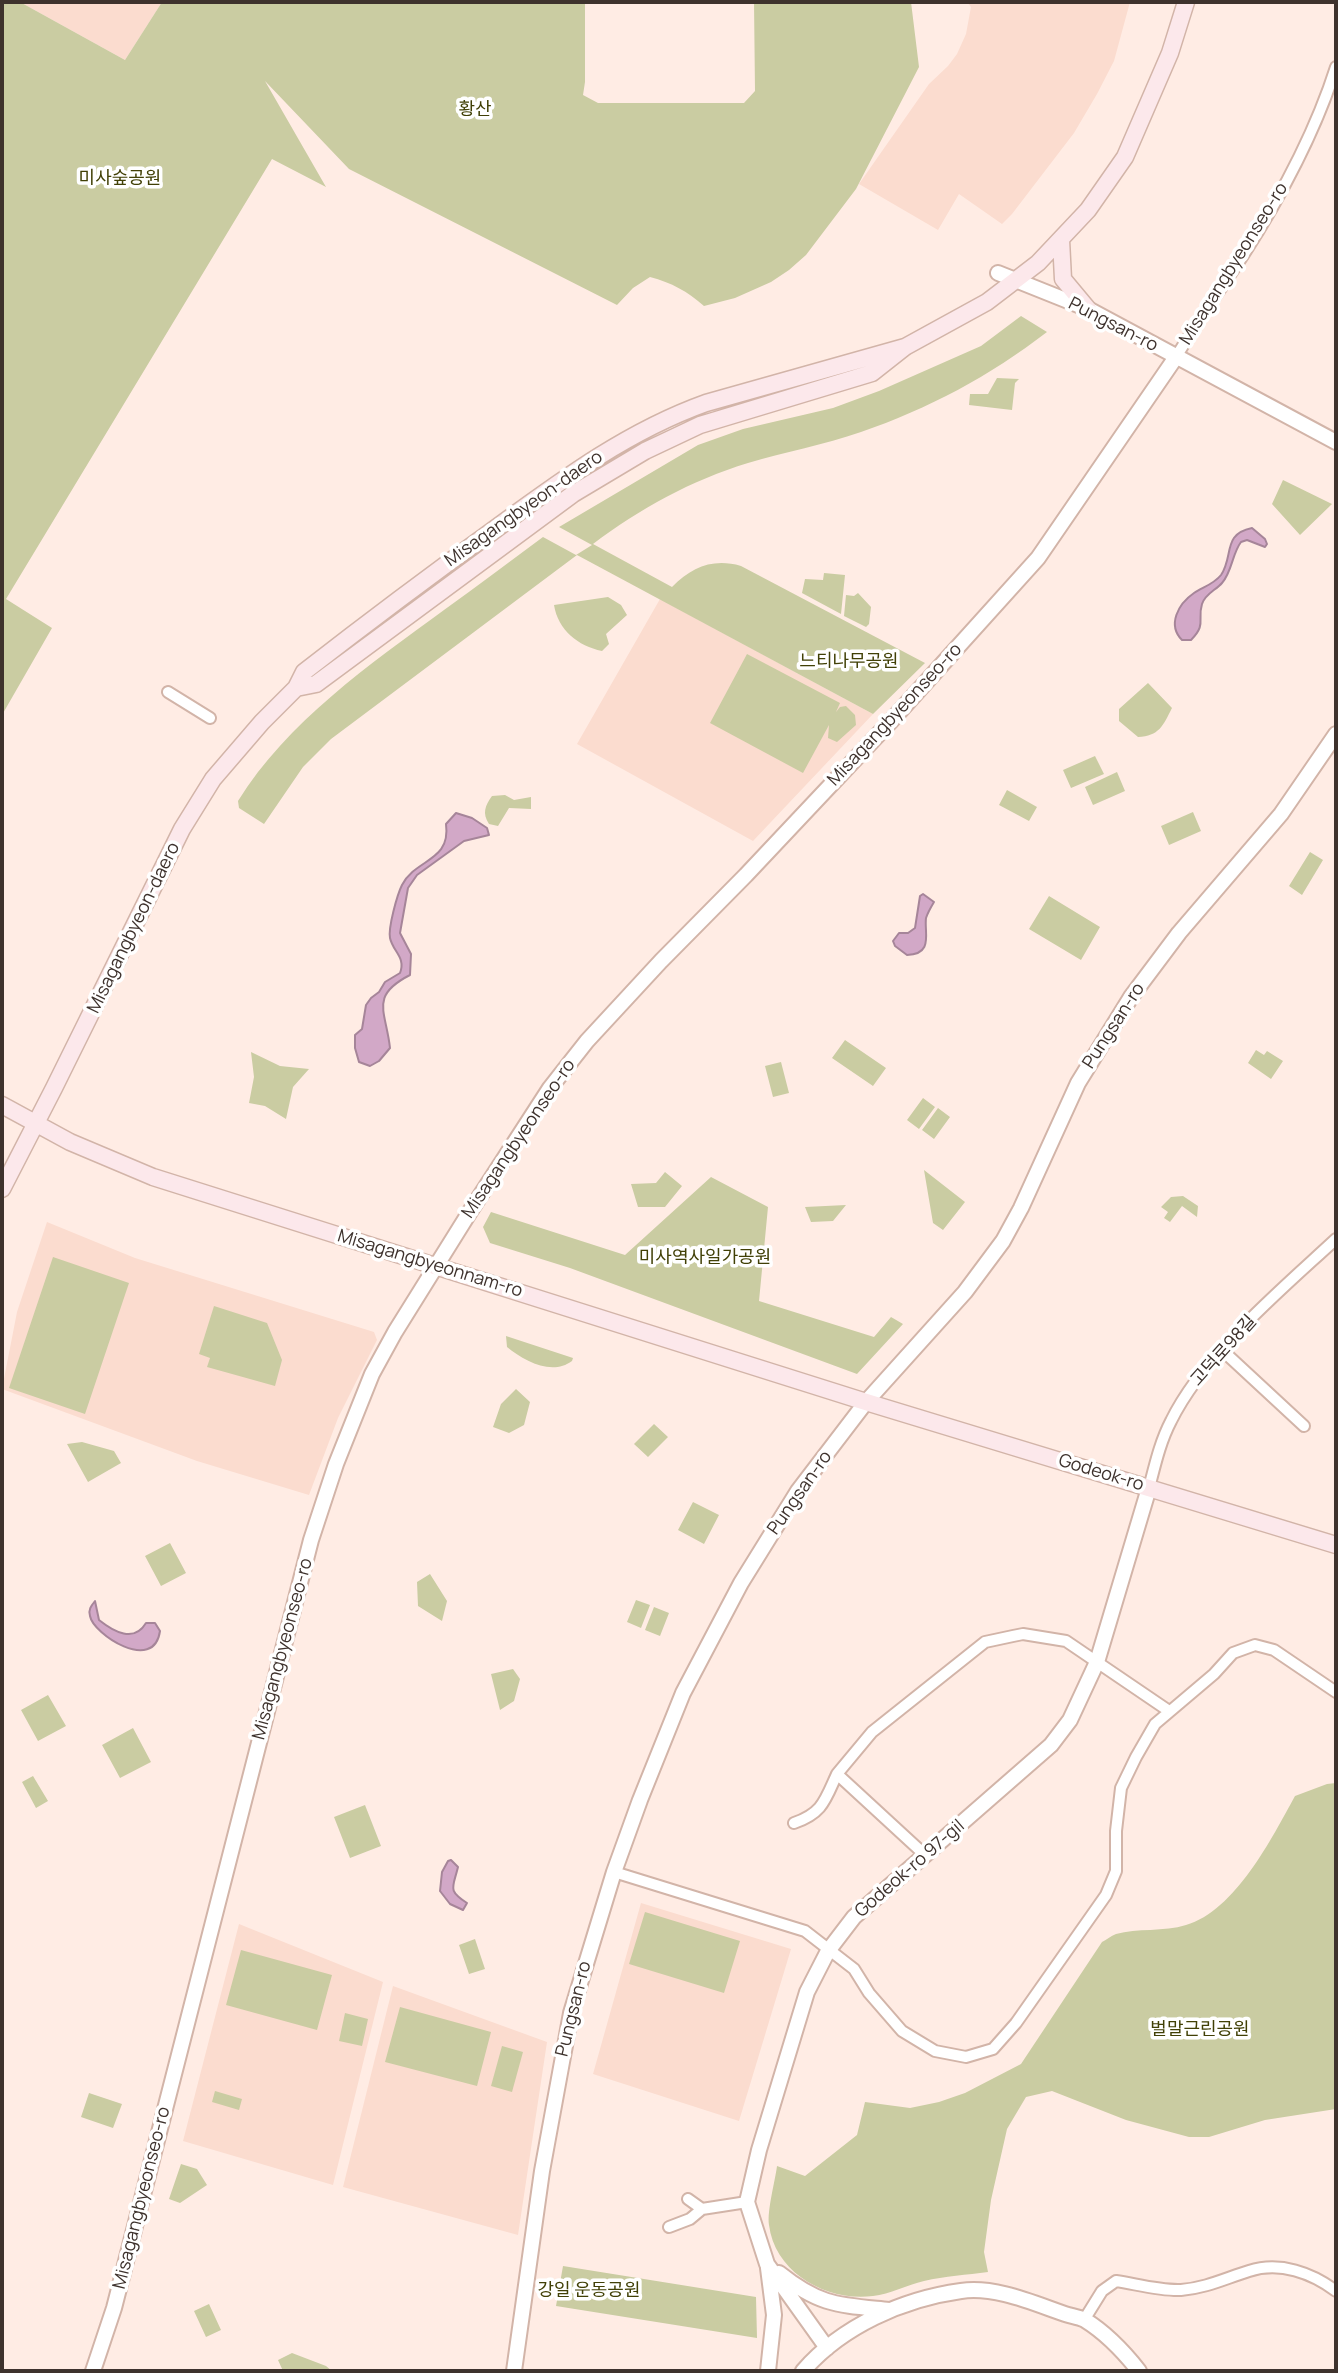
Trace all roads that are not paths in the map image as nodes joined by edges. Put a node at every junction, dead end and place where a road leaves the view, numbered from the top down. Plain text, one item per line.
1 (1186, 2) edge
2 (1336, 67) edge
3 (1061, 240) junction
4 (998, 273) dead end
5 (1015, 279) junction
6 (1088, 309) junction
7 (1176, 357) junction
8 (1336, 442) edge
9 (169, 692) dead end
10 (210, 718) dead end
11 (1336, 734) edge
12 (2, 1105) edge
13 (37, 1124) junction
14 (2, 1189) edge
15 (1336, 1239) edge
16 (436, 1266) junction
17 (1222, 1350) junction
18 (866, 1402) junction
19 (1304, 1426) dead end
20 (1149, 1488) junction
21 (1336, 1545) edge
22 (1097, 1662) junction
23 (1336, 1692) edge
24 (1169, 1711) junction
25 (836, 1774) junction
26 (794, 1823) dead end
27 (925, 1855) junction
28 (614, 1872) junction
29 (828, 1951) junction
30 (688, 2199) dead end
31 (747, 2202) junction
32 (702, 2209) junction
33 (669, 2227) dead end
34 (767, 2264) junction
35 (1336, 2291) edge
36 (892, 2310) junction
37 (1084, 2320) junction
38 (827, 2348) junction
39 (93, 2371) edge
40 (514, 2371) edge
41 (768, 2371) edge
42 (803, 2371) edge
43 (1139, 2371) edge

1 - 3 main road, Misagangbyeon-daero
2 - 7 street, Misagangbyeonseo-ro
3 - 5 main road, Misagangbyeon-daero
3 - 6 main road
4 - 5 street, Pungsan-ro
5 - 6 street, Pungsan-ro
5 - 13 main road, Misagangbyeon-daero
6 - 7 street, Pungsan-ro
7 - 8 street, Pungsan-ro
7 - 16 street, Misagangbyeonseo-ro
9 - 10 street
11 - 18 street, Pungsan-ro
12 - 13 main road, Misagangbyeonnam-ro
13 - 14 main road, Misagangbyeon-daero
13 - 16 main road, Misagangbyeonnam-ro
15 - 17 street, 고덕로98길
16 - 18 main road, Misagangbyeonnam-ro
16 - 39 street, Misagangbyeonseo-ro
17 - 19 street
17 - 20 street, 고덕로98길
18 - 20 main road, Godeok-ro
18 - 28 street, Pungsan-ro
20 - 21 main road, Godeok-ro
20 - 22 street, Godeok-ro 97-gil
22 - 24 street
22 - 25 street
22 - 27 street, Godeok-ro 97-gil
23 - 24 street
24 - 29 street
25 - 26 street
25 - 27 street
27 - 29 street, Godeok-ro 97-gil
28 - 29 street
28 - 40 street, Pungsan-ro
29 - 31 street, Godeok-ro 97-gil
30 - 32 street
31 - 32 street
31 - 34 street
32 - 33 street
34 - 36 street
34 - 38 street
34 - 41 street
35 - 37 street
36 - 37 street
36 - 38 street
37 - 43 street
38 - 42 street

